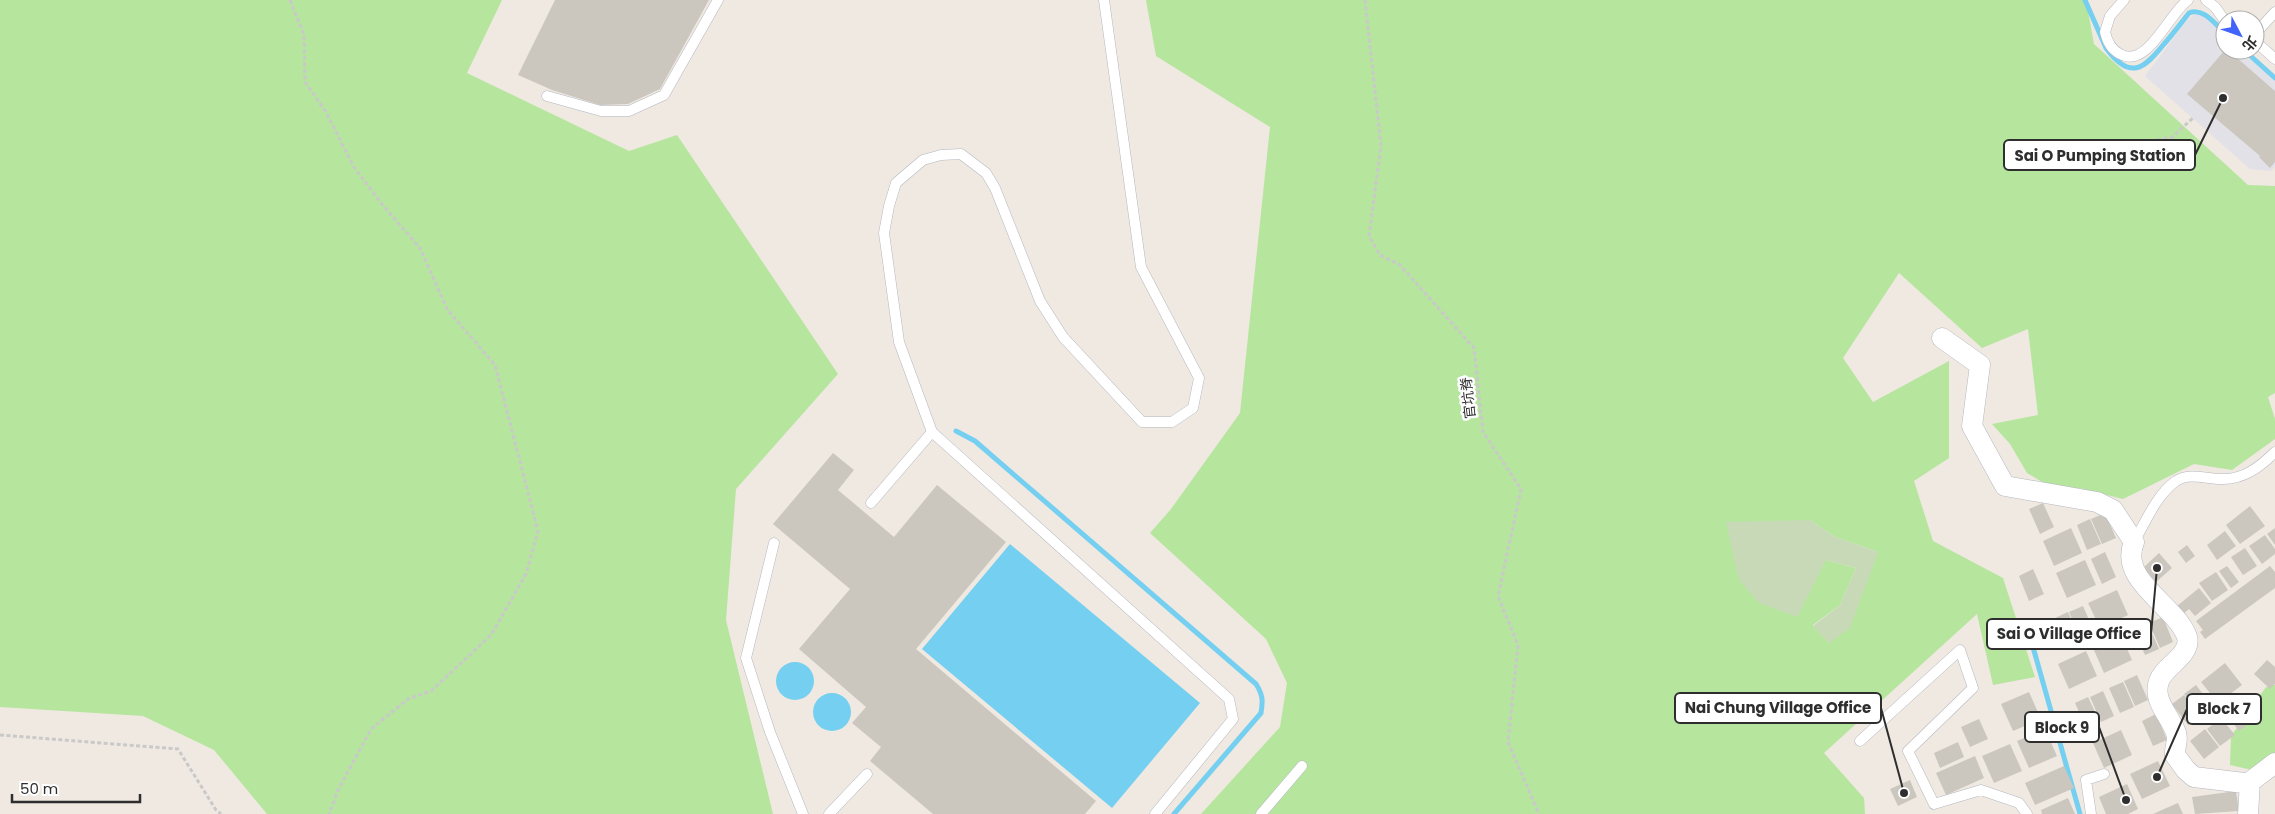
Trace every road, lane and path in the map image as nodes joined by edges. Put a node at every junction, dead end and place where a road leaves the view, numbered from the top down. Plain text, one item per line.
1 (290, 0) edge
2 (718, 0) edge
3 (1104, 0) edge
4 (1365, 0) edge
5 (2124, 0) edge
6 (2188, 0) edge
7 (2206, 0) edge
8 (2217, 10) edge
9 (2275, 12) edge
10 (2265, 23) edge
11 (2265, 50) edge
12 (2275, 59) edge
13 (547, 96) dead end
14 (2193, 118) dead end
15 (2157, 140) dead end
16 (1942, 338) dead end
17 (932, 432) junction
18 (2275, 452) edge
19 (871, 503) dead end
20 (2134, 542) junction
21 (774, 543) dead end
22 (0, 734) edge
23 (1860, 741) dead end
24 (2275, 762) edge
25 (1302, 766) dead end
26 (868, 774) dead end
27 (2104, 774) dead end
28 (2250, 782) junction
29 (222, 814) edge
30 (329, 814) edge
31 (804, 814) edge
32 (829, 814) edge
33 (1155, 814) edge
34 (1261, 814) edge
35 (1539, 814) edge
36 (2027, 814) edge
37 (2091, 814) edge
38 (2248, 814) edge

1 - 30 path
2 - 13 lane
3 - 17 lane
4 - 35 path, 官坑脊
5 - 6 lane
7 - 8 lane
9 - 10 lane
11 - 12 lane
14 - 15 path
16 - 20 street
17 - 19 lane
17 - 33 lane
18 - 20 lane
20 - 28 street
21 - 31 lane
22 - 29 path
23 - 36 lane
24 - 28 street
25 - 34 lane
26 - 32 lane
27 - 37 lane
28 - 38 street

